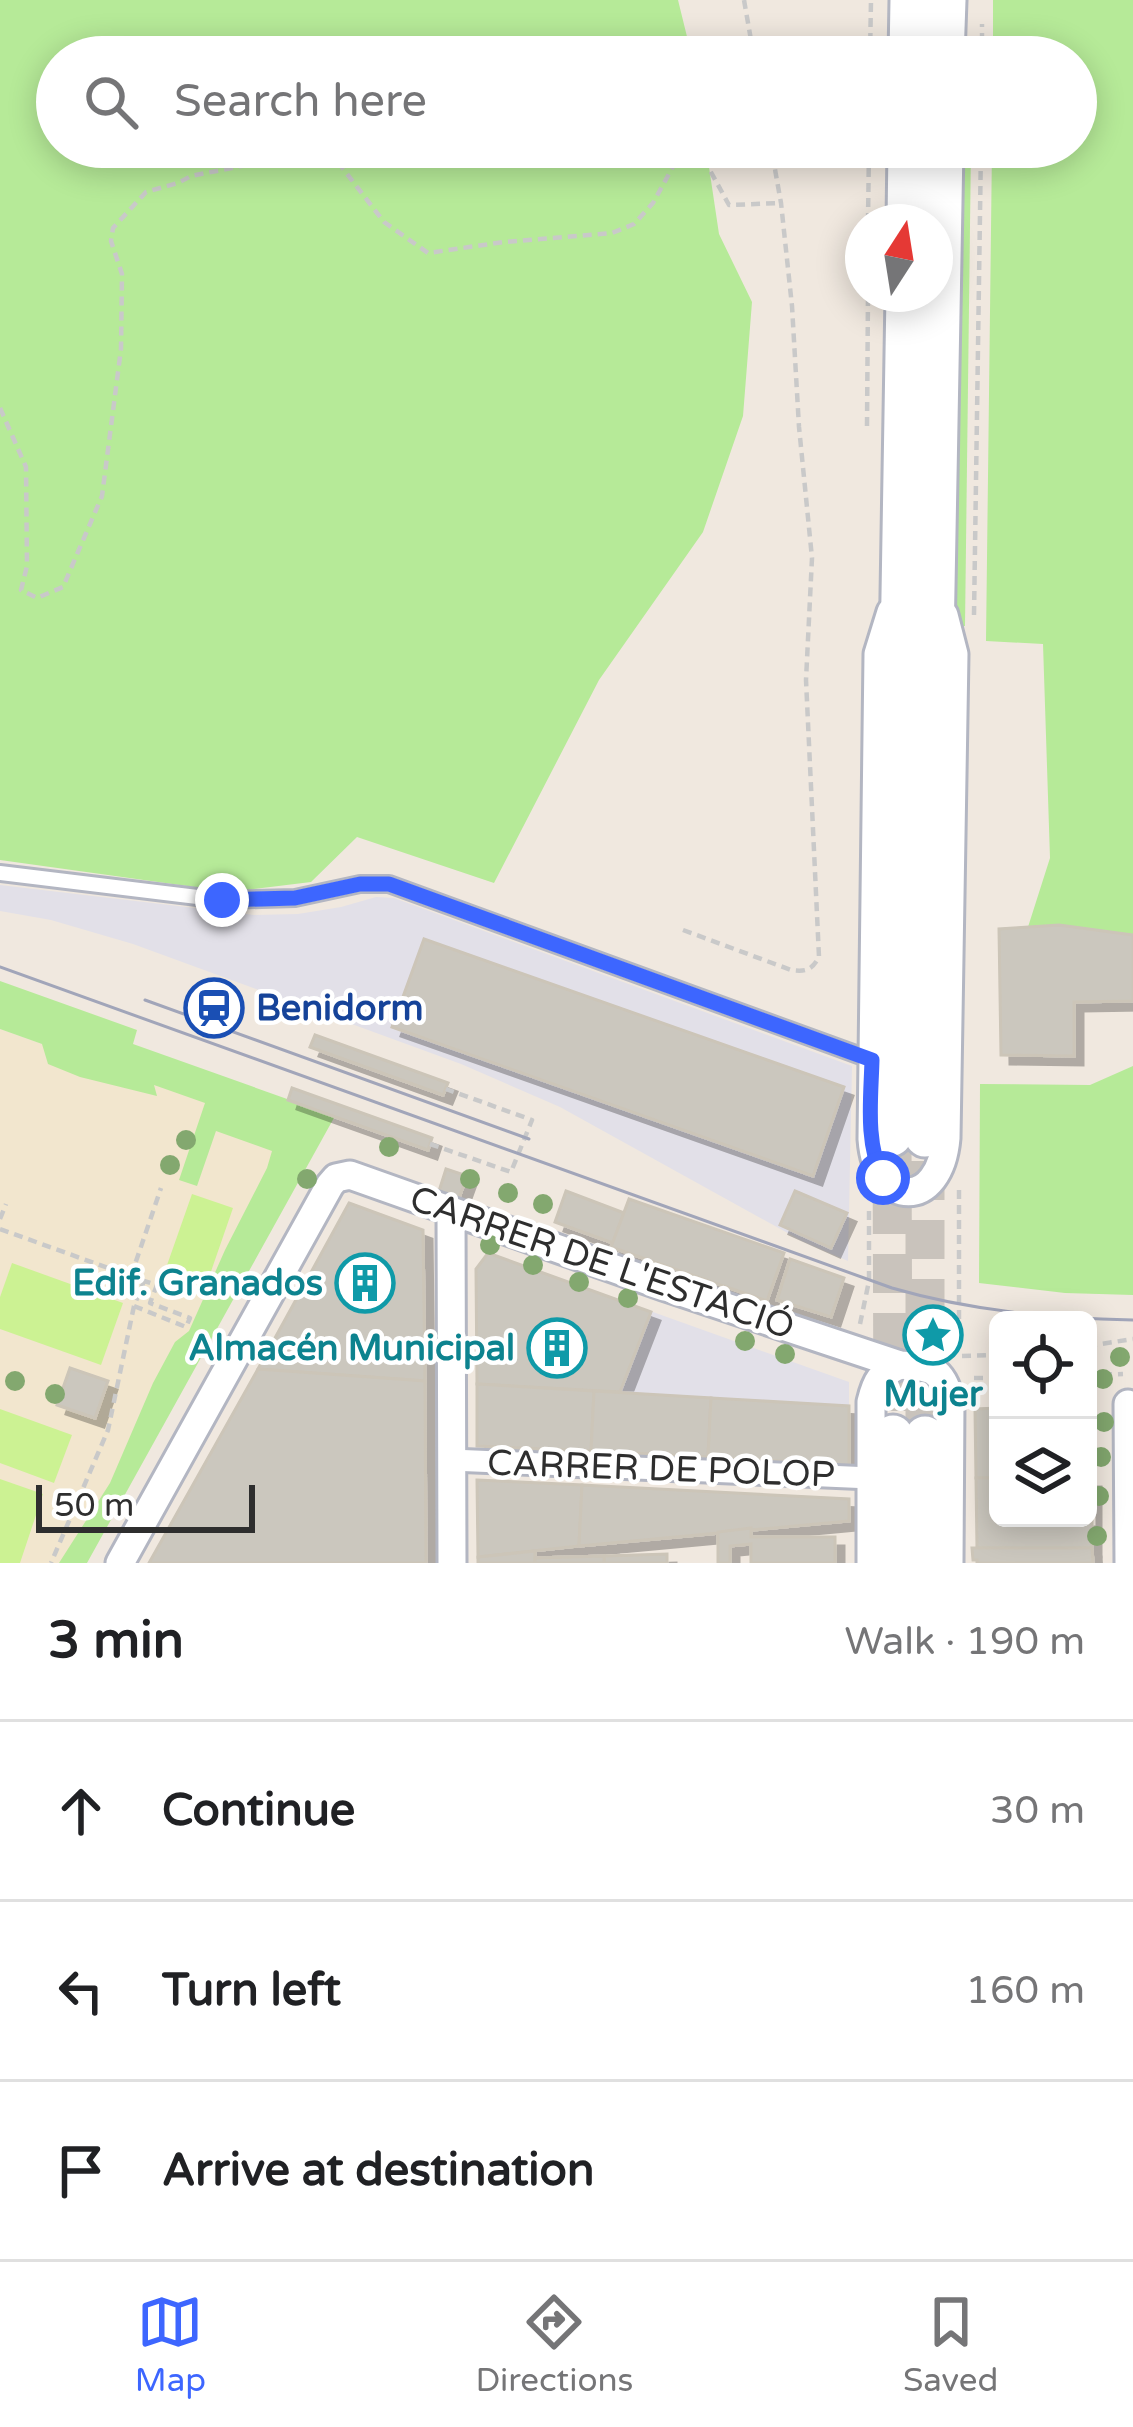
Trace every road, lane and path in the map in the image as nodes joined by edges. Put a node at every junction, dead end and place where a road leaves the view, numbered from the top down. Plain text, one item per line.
1 (744, 0) edge
2 (871, 0) edge
3 (910, 0) edge
4 (946, 0) edge
5 (750, 36) edge
6 (870, 36) edge
7 (909, 36) edge
8 (945, 36) edge
9 (232, 168) edge
10 (343, 168) edge
11 (672, 168) edge
12 (709, 168) edge
13 (775, 168) edge
14 (869, 168) edge
15 (908, 168) edge
16 (942, 168) edge
17 (781, 203) junction
18 (868, 204) edge
19 (908, 204) edge
20 (908, 312) edge
21 (0, 408) edge
22 (918, 574) junction
23 (0, 873) edge
24 (683, 931) dead end
25 (872, 1060) junction
26 (446, 1089) dead end
27 (909, 1137) tunnel mouth
28 (430, 1144) dead end
29 (161, 1188) dead end
30 (6, 1204) dead end
31 (451, 1212) junction
32 (0, 1219) edge
33 (0, 1228) edge
34 (131, 1276) junction
35 (144, 1280) junction
36 (134, 1306) junction
37 (1133, 1340) edge
38 (1097, 1345) edge
39 (900, 1365) junction
40 (1128, 1405) dead end
41 (452, 1460) junction
42 (871, 1478) junction
43 (51, 1563) edge
44 (120, 1563) edge
45 (452, 1563) edge
46 (871, 1563) edge
47 (893, 1563) edge
48 (926, 1563) edge
49 (949, 1563) edge
50 (1129, 1563) edge

1 - 5 path
2 - 6 path
3 - 7 main road
4 - 8 main road
9 - 21 path
10 - 11 path
12 - 17 path
13 - 17 path
14 - 18 path
15 - 19 main road
16 - 22 main road
17 - 24 path
20 - 22 main road
22 - 25 street
22 - 25 street
22 - 27 main road
23 - 25 lane
26 - 28 path
29 - 34 path
30 - 32 path
31 - 39 street, CARRER DE L'ESTACIÓ
31 - 41 street
31 - 44 street, CARRER DE L'ESTACIÓ
33 - 34 path
34 - 35 path
35 - 36 path
35 - 36 path
36 - 43 path
37 - 38 path
39 - 42 street
39 - 49 street, CARRER DE L'ESTACIÓ
40 - 50 street
41 - 42 street, CARRER DE POLOP
41 - 45 street
42 - 46 street
47 - 48 main road

